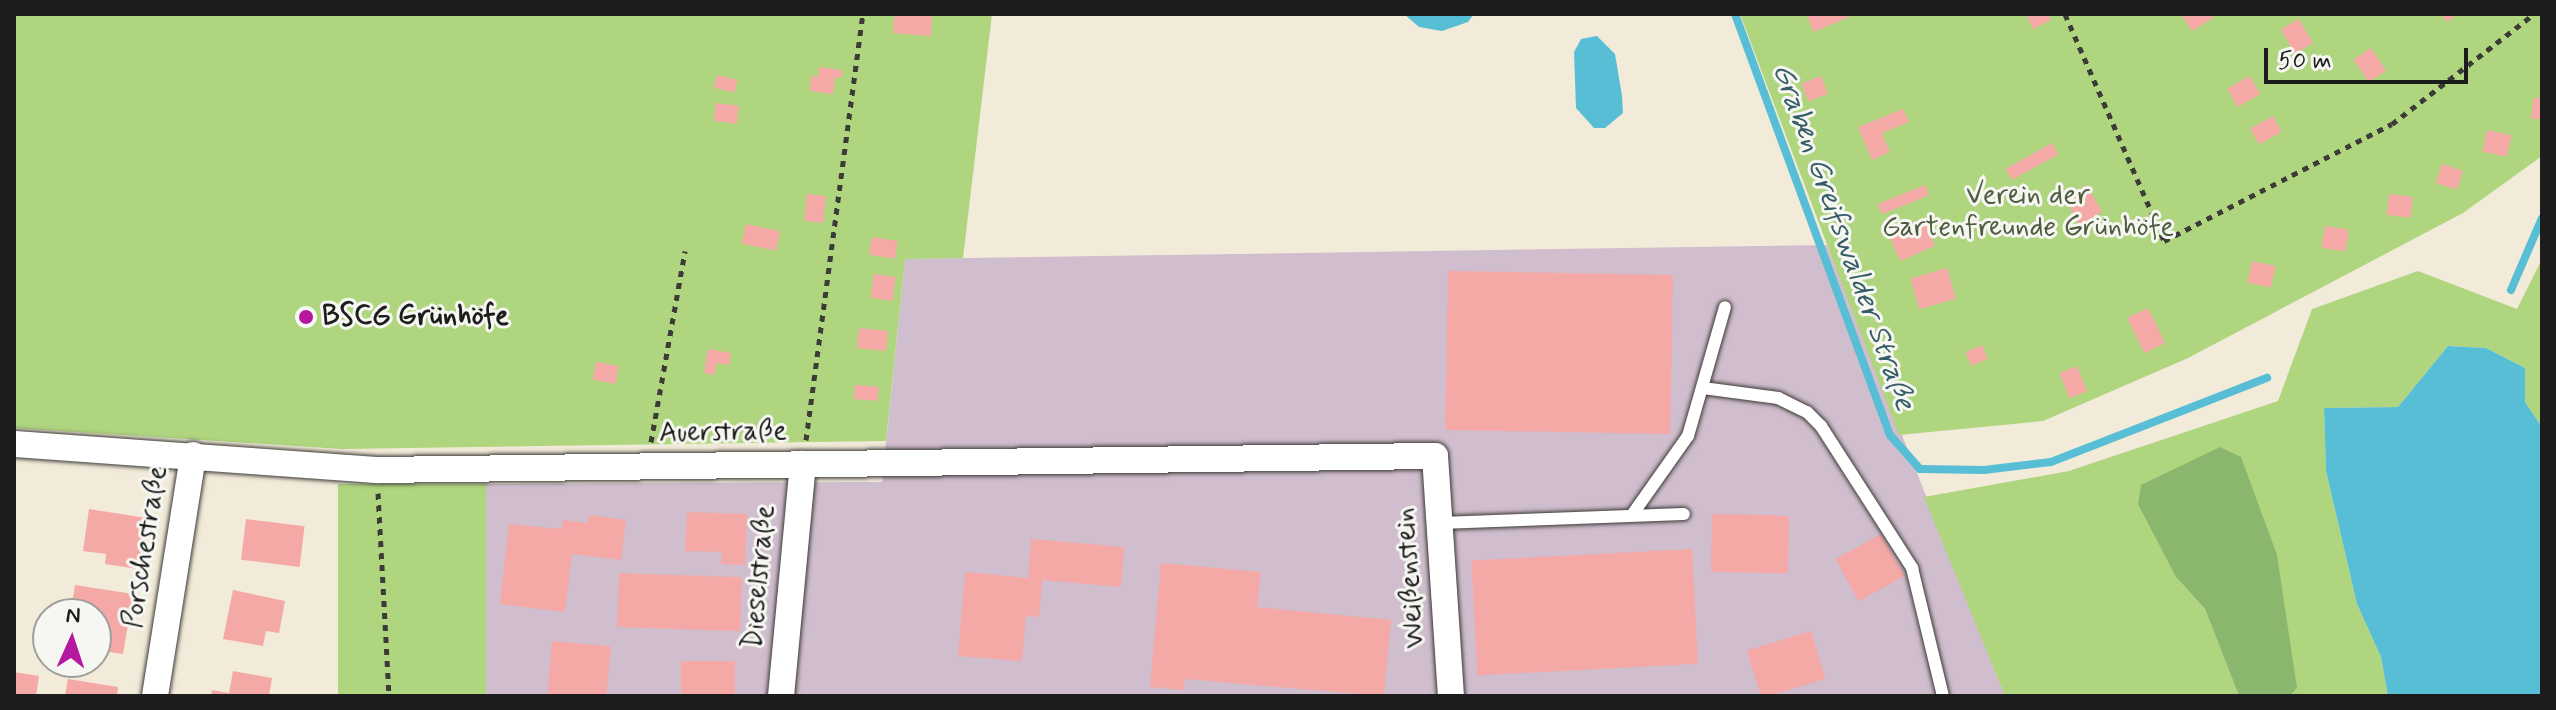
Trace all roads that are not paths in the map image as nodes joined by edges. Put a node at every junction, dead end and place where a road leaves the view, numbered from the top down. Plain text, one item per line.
1 (1725, 307) dead end
2 (1703, 388) junction
3 (14, 444) edge
4 (193, 455) junction
5 (1435, 456) joint
6 (803, 464) junction
7 (1684, 514) dead end
8 (1632, 515) junction
9 (1440, 523) junction
10 (155, 696) edge
11 (781, 696) edge
12 (1451, 696) edge
13 (1943, 696) edge

1 - 2 lane
2 - 8 lane
2 - 13 lane
3 - 4 street, Auerstraße
4 - 6 street, Auerstraße
4 - 10 street, Porschestraße
5 - 6 street, Auerstraße
5 - 9 street, Weißenstein
6 - 11 street, Dieselstraße
7 - 8 lane
8 - 9 lane
9 - 12 street, Weißenstein

